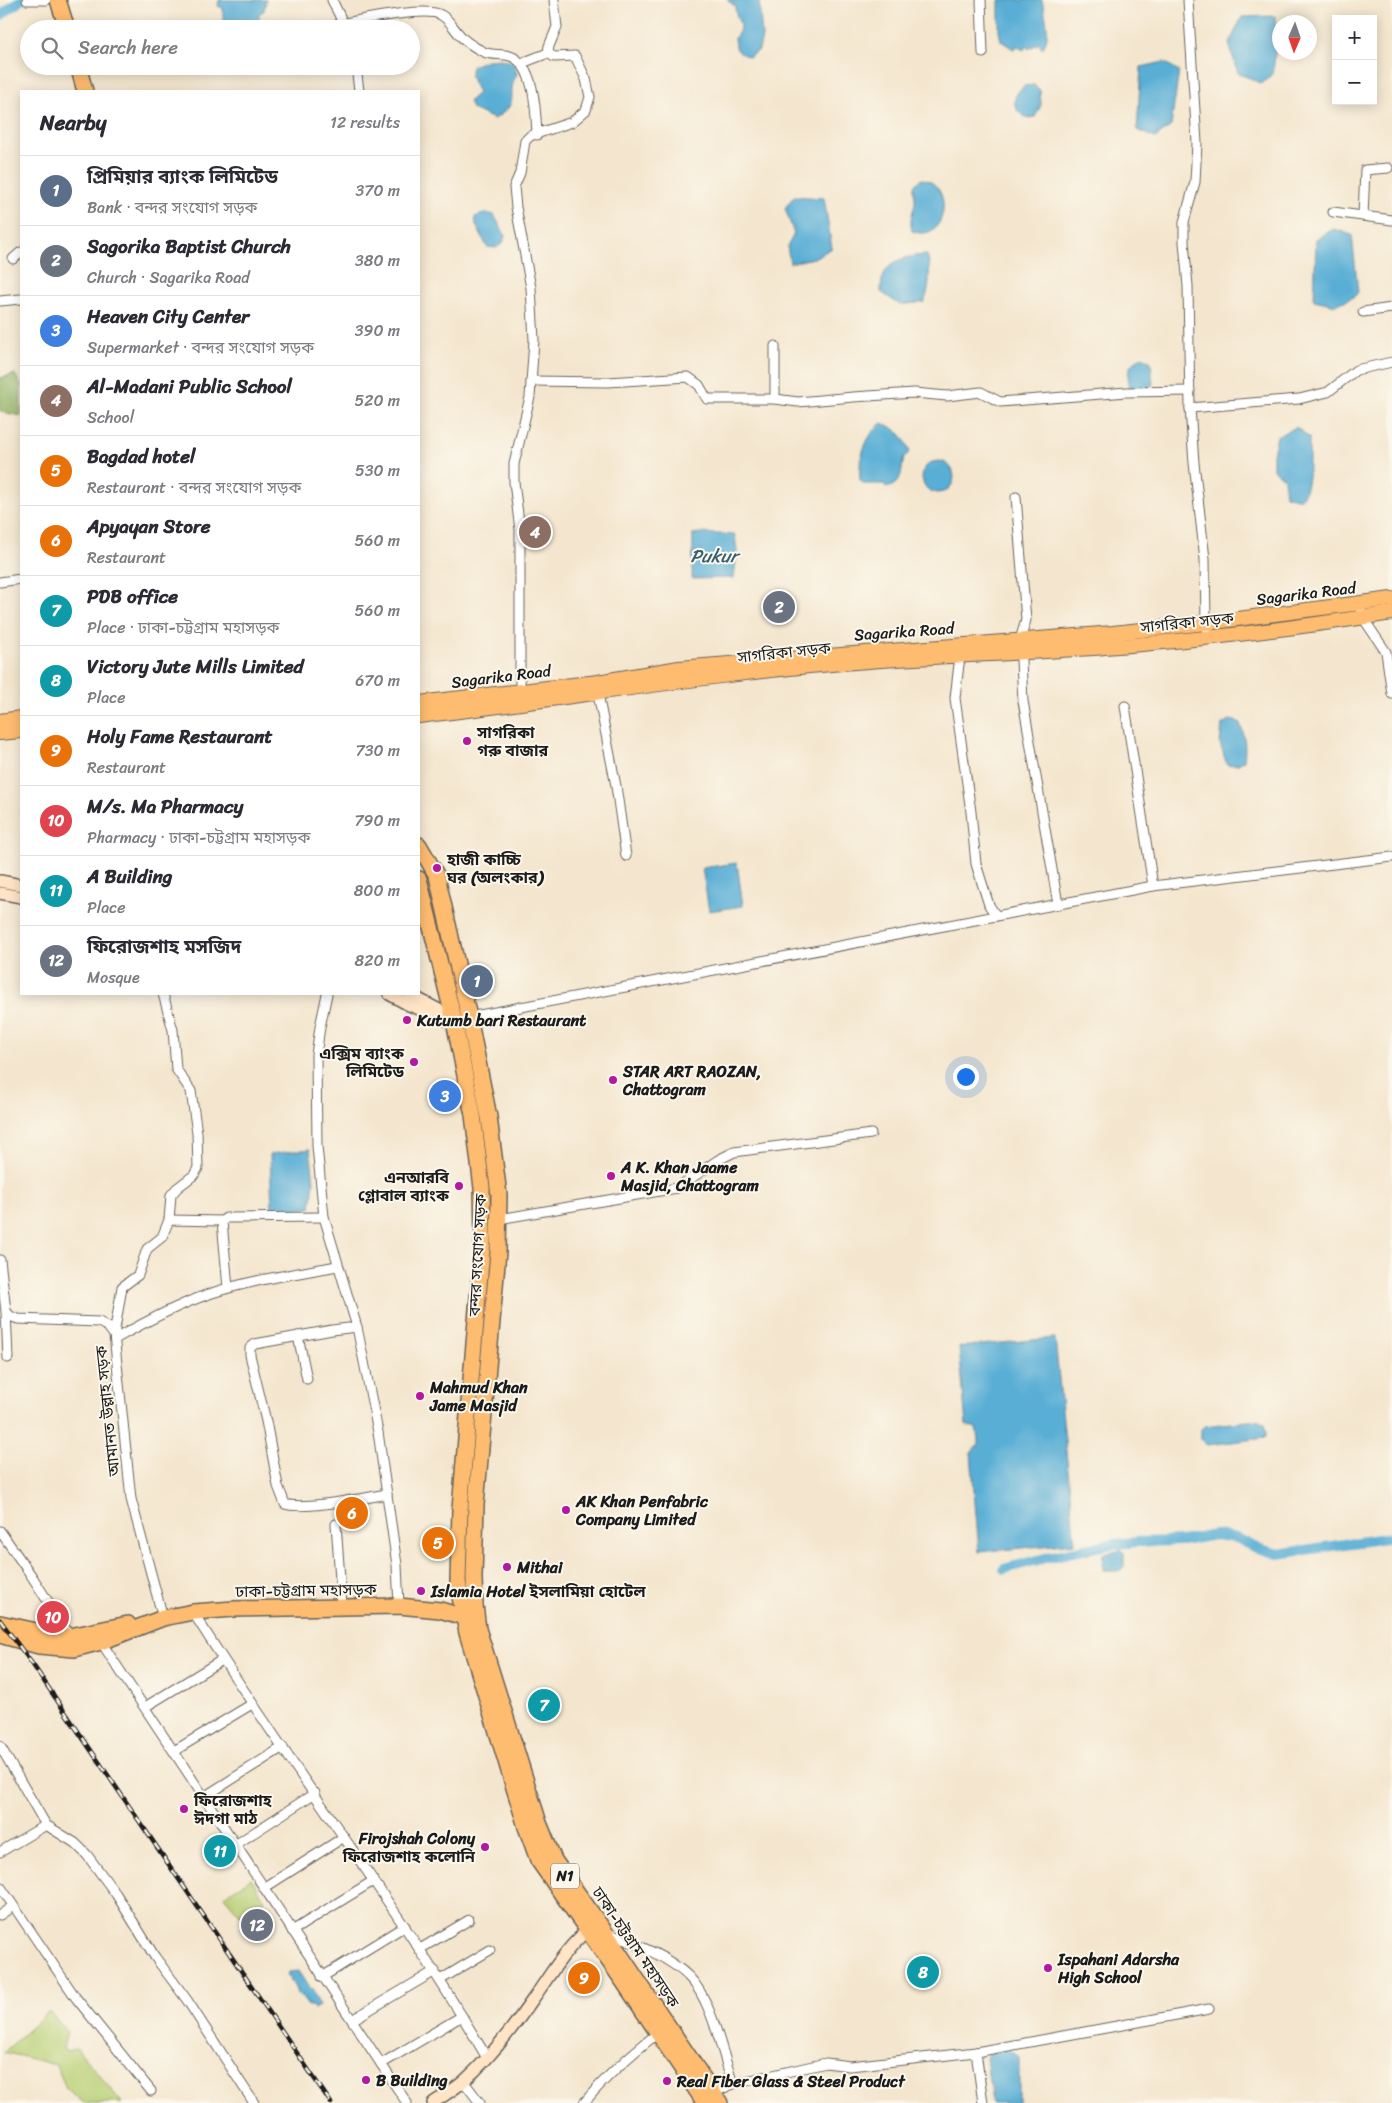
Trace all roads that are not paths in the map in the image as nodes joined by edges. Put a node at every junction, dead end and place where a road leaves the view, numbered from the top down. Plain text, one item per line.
1 (28, 0) edge
2 (46, 0) edge
3 (51, 0) edge
4 (58, 0) edge
5 (332, 0) edge
6 (554, 0) edge
7 (981, 0) edge
8 (1188, 0) edge
9 (57, 20) edge
10 (64, 20) edge
11 (342, 20) edge
12 (375, 20) edge
13 (548, 53) junction
14 (982, 53) dead end
15 (522, 63) junction
16 (73, 75) edge
17 (81, 75) edge
18 (357, 75) edge
19 (77, 90) edge
20 (85, 90) edge
21 (359, 90) edge
22 (537, 135) junction
23 (1388, 168) dead end
24 (1333, 212) dead end
25 (1364, 216) junction
26 (1392, 220) edge
27 (20, 253) edge
28 (13, 259) dead end
29 (20, 299) edge
30 (0, 301) edge
31 (1392, 308) edge
32 (1363, 312) dead end
33 (775, 346) dead end
34 (1392, 362) edge
35 (532, 381) junction
36 (1190, 391) junction
37 (775, 399) junction
38 (1190, 408) junction
39 (1016, 497) dead end
40 (20, 579) edge
41 (0, 582) edge
42 (1392, 599) edge
43 (1359, 604) junction
44 (1392, 613) edge
45 (1363, 618) junction
46 (1206, 623) junction
47 (1208, 638) junction
48 (1020, 646) junction
49 (960, 656) junction
50 (679, 668) junction
51 (680, 682) junction
52 (598, 694) junction
53 (1392, 694) edge
54 (520, 698) junction
55 (420, 703) edge
56 (1125, 706) dead end
57 (420, 716) edge
58 (20, 718) edge
59 (0, 721) edge
60 (20, 730) edge
61 (0, 733) edge
62 (420, 847) edge
63 (626, 856) dead end
64 (1392, 856) edge
65 (0, 881) edge
66 (420, 883) edge
67 (20, 885) edge
68 (1153, 886) junction
69 (0, 893) edge
70 (20, 897) edge
71 (1058, 904) junction
72 (996, 916) junction
73 (163, 995) edge
74 (327, 995) edge
75 (391, 995) edge
76 (411, 995) edge
77 (454, 1020) junction
78 (470, 1022) junction
79 (872, 1134) dead end
80 (324, 1217) junction
81 (499, 1219) junction
82 (169, 1220) junction
83 (222, 1222) junction
84 (0, 1260) edge
85 (0, 1266) edge
86 (338, 1266) junction
87 (228, 1288) junction
88 (6, 1311) junction
89 (357, 1327) junction
90 (298, 1336) junction
91 (115, 1337) junction
92 (8, 1358) dead end
93 (307, 1379) dead end
94 (387, 1494) junction
95 (336, 1524) dead end
96 (0, 1531) edge
97 (342, 1606) junction
98 (399, 1606) junction
99 (192, 1612) junction
100 (470, 1617) junction
101 (156, 1620) junction
102 (0, 1623) edge
103 (0, 1636) edge
104 (70, 1636) junction
105 (100, 1642) junction
106 (222, 1660) junction
107 (252, 1704) junction
108 (145, 1707) junction
109 (0, 1746) edge
110 (283, 1747) junction
111 (174, 1751) junction
112 (315, 1793) junction
113 (204, 1797) junction
114 (46, 1825) junction
115 (344, 1837) junction
116 (235, 1845) junction
117 (0, 1852) edge
118 (373, 1881) junction
119 (0, 1886) edge
120 (264, 1888) junction
121 (13, 1906) junction
122 (0, 1916) edge
123 (469, 1920) dead end
124 (405, 1926) junction
125 (597, 1928) junction
126 (292, 1931) junction
127 (420, 1949) junction
128 (490, 1950) dead end
129 (435, 1971) junction
130 (322, 1976) junction
131 (440, 1980) junction
132 (1209, 2009) dead end
133 (462, 2016) junction
134 (352, 2020) junction
135 (658, 2033) junction
136 (976, 2052) junction
137 (486, 2058) junction
138 (381, 2064) junction
139 (464, 2082) junction
140 (733, 2084) junction
141 (151, 2091) dead end
142 (590, 2095) junction
143 (713, 2100) edge
144 (254, 2103) edge
145 (407, 2103) edge
146 (433, 2103) edge
147 (480, 2103) edge
148 (584, 2103) edge
149 (597, 2103) edge
150 (983, 2103) edge

1 - 2 street
3 - 9 highway
4 - 10 highway
5 - 11 street
6 - 13 street
7 - 14 street
8 - 36 street
12 - 15 street
13 - 15 street
13 - 22 street
15 - 22 street
16 - 19 highway
17 - 20 highway
18 - 21 street
22 - 35 street
23 - 25 street
24 - 25 street
25 - 26 street
27 - 28 street
29 - 30 street
31 - 32 street
33 - 37 street
34 - 38 street
35 - 37 street
35 - 54 street
36 - 37 street
36 - 38 street
38 - 46 street
39 - 48 street
40 - 41 street
42 - 43 main road, Sagarika Road
43 - 45 street
43 - 46 main road, Sagarika Road
44 - 45 main road, সাগরিকা সড়ক
45 - 47 main road, সাগরিকা সড়ক
45 - 53 street
46 - 47 street
46 - 48 main road, Sagarika Road
47 - 48 main road, সাগরিকা সড়ক
48 - 49 main road, সাগরিকা সড়ক
48 - 50 main road, Sagarika Road
48 - 71 street
49 - 51 main road, সাগরিকা সড়ক
49 - 72 street
50 - 51 main road
50 - 54 main road, Sagarika Road
51 - 52 main road, সাগরিকা সড়ক
52 - 54 main road, সাগরিকা সড়ক
52 - 63 street
54 - 55 main road, Sagarika Road
54 - 57 main road, সাগরিকা সড়ক
56 - 68 street
58 - 59 main road
60 - 61 main road
62 - 78 highway, বন্দর সংযোগ সড়ক
64 - 68 street
65 - 67 street
66 - 77 highway, বন্দর সংযোগ সড়ক
68 - 71 street
69 - 70 street
71 - 72 street
72 - 78 street
73 - 82 street
74 - 80 street
75 - 77 street
76 - 77 street
77 - 78 street
77 - 100 highway, বন্দর সংযোগ সড়ক
78 - 81 highway, বন্দর সংযোগ সড়ক
79 - 81 street
80 - 83 street
80 - 86 street
81 - 100 highway, বন্দর সংযোগ সড়ক
82 - 83 street
82 - 91 street
83 - 87 street
84 - 85 street
85 - 88 street
86 - 87 street
86 - 89 street
87 - 91 street
88 - 91 street, আমানত উল্লাহ সড়ক
88 - 92 street
89 - 90 street
89 - 94 street
90 - 93 street
90 - 94 street
91 - 101 street, আমানত উল্লাহ সড়ক
94 - 98 street
95 - 97 street
96 - 104 street
97 - 98 highway, ঢাকা-চট্টগ্রাম মহাসড়ক
97 - 99 highway, ঢাকা-চট্টগ্রাম মহাসড়ক
98 - 100 highway, ঢাকা-চট্টগ্রাম মহাসড়ক
99 - 101 highway, ঢাকা-চট্টগ্রাম মহাসড়ক
99 - 106 street
100 - 125 highway, ঢাকা-চট্টগ্রাম মহাসড়ক / N1
101 - 104 highway, ঢাকা-চট্টগ্রাম মহাসড়ক
101 - 105 highway, ঢাকা-চট্টগ্রাম মহাসড়ক
102 - 104 highway, ঢাকা-চট্টগ্রাম মহাসড়ক
103 - 105 highway, ঢাকা-চট্টগ্রাম মহাসড়ক
105 - 108 street
106 - 107 street
106 - 108 street
107 - 110 street
107 - 111 street
108 - 111 street
109 - 114 street
110 - 112 street
110 - 113 street
111 - 113 street
112 - 115 street
112 - 116 street
113 - 116 street
114 - 117 street
114 - 144 street
115 - 118 street
115 - 120 street
116 - 120 street
118 - 124 street
118 - 126 street
119 - 121 street
120 - 126 street
121 - 122 street
121 - 141 street
123 - 127 street
124 - 127 street
124 - 130 street
125 - 135 highway, ঢাকা-চট্টগ্রাম মহাসড়ক / N1
125 - 137 street
125 - 140 street
125 - 143 highway, ঢাকা-চট্টগ্রাম মহাসড়ক / N1
126 - 130 street
127 - 129 street
128 - 131 street
129 - 131 street
129 - 134 street
130 - 134 street
131 - 133 street
132 - 136 street
133 - 137 street
133 - 138 street
134 - 138 street
135 - 142 street
135 - 143 highway, ঢাকা-চট্টগ্রাম মহাসড়ক / N1
136 - 140 street
136 - 150 street
137 - 139 street
138 - 145 street
139 - 146 street
139 - 147 street
140 - 143 street
142 - 148 street
142 - 149 street

